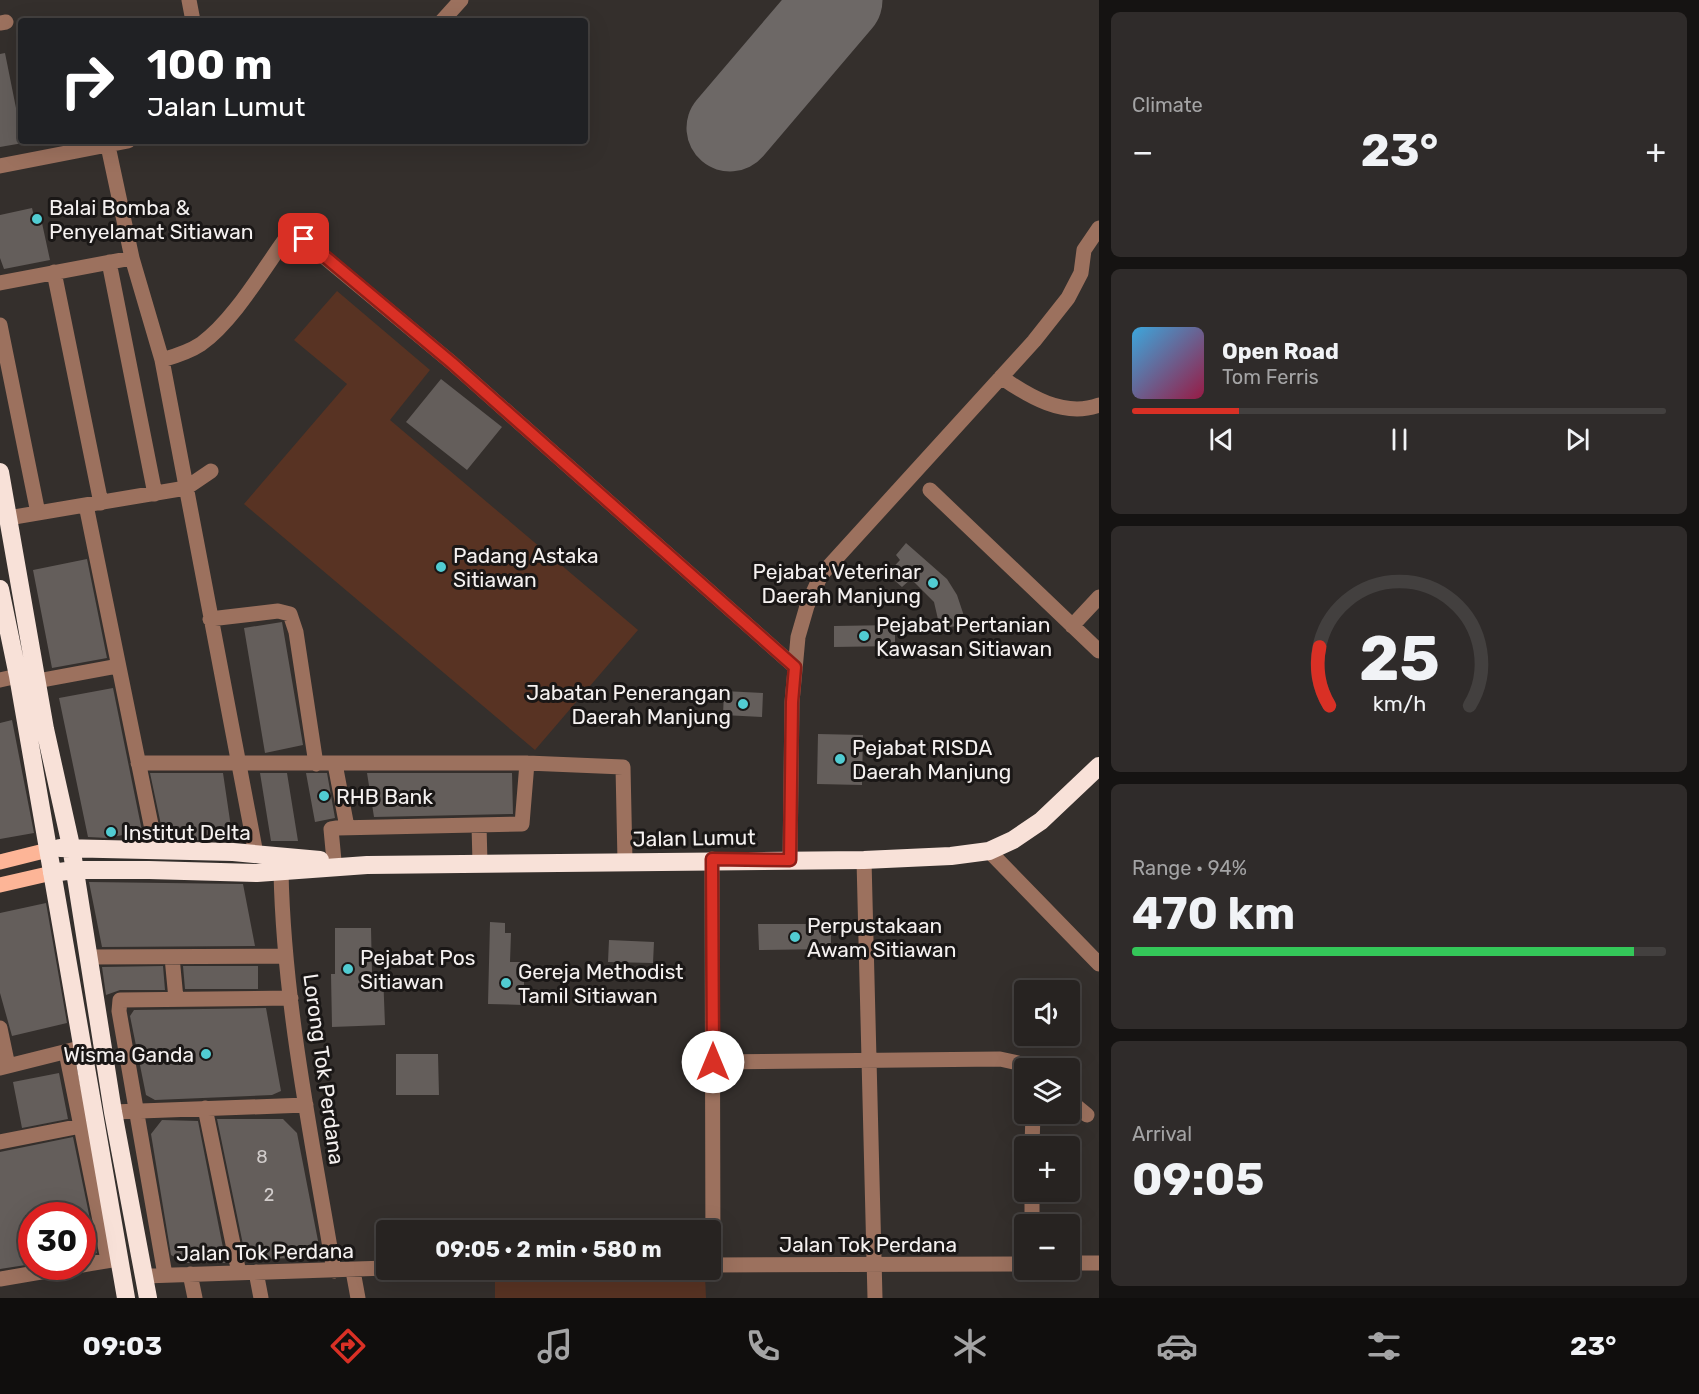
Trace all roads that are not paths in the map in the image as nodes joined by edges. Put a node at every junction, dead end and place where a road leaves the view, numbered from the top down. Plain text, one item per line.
1 (189, 0) edge
2 (461, 0) edge
3 (192, 18) edge
4 (445, 18) edge
5 (116, 144) edge
6 (108, 146) junction
7 (72, 147) edge
8 (0, 166) edge
9 (1099, 228) edge
10 (132, 258) junction
11 (110, 262) junction
12 (54, 272) junction
13 (0, 283) edge
14 (0, 325) edge
15 (162, 360) junction
16 (1001, 377) junction
17 (1099, 405) edge
18 (211, 471) dead end
19 (0, 472) edge
20 (186, 488) junction
21 (930, 490) dead end
22 (155, 494) junction
23 (93, 504) junction
24 (38, 513) junction
25 (8, 518) junction
26 (0, 589) edge
27 (1099, 597) edge
28 (210, 619) junction
29 (1072, 626) junction
30 (1099, 651) edge
31 (118, 666) junction
32 (795, 667) junction
33 (18, 676) junction
34 (0, 680) edge
35 (37, 681) junction
36 (138, 763) junction
37 (239, 763) junction
38 (527, 763) junction
39 (316, 764) junction
40 (335, 764) junction
41 (1099, 767) edge
42 (479, 825) junction
43 (347, 827) junction
44 (70, 846) junction
45 (156, 849) junction
46 (48, 850) junction
47 (989, 851) junction
48 (256, 854) junction
49 (712, 859) junction
50 (790, 860) junction
51 (864, 860) junction
52 (334, 861) junction
53 (625, 861) junction
54 (0, 862) edge
55 (480, 863) junction
56 (367, 865) junction
57 (75, 870) junction
58 (281, 872) junction
59 (52, 873) junction
60 (0, 885) edge
61 (286, 956) junction
62 (89, 957) junction
63 (172, 957) junction
64 (1099, 964) edge
65 (291, 998) junction
66 (176, 999) junction
67 (0, 1028) edge
68 (74, 1050) junction
69 (868, 1060) junction
70 (713, 1062) junction
71 (1014, 1062) edge
72 (4, 1067) edge
73 (306, 1106) junction
74 (205, 1108) junction
75 (1080, 1109) edge
76 (137, 1111) junction
77 (113, 1112) junction
78 (1087, 1115) dead end
79 (81, 1126) junction
80 (0, 1142) edge
81 (712, 1220) edge
82 (114, 1260) junction
83 (96, 1263) edge
84 (1080, 1263) edge
85 (1099, 1263) edge
86 (1014, 1264) edge
87 (721, 1265) edge
88 (875, 1265) junction
89 (376, 1269) edge
90 (334, 1271) junction
91 (353, 1271) junction
92 (256, 1272) junction
93 (239, 1273) junction
94 (190, 1274) junction
95 (165, 1275) junction
96 (18, 1276) edge
97 (144, 1276) junction
98 (0, 1279) edge
99 (126, 1298) edge
100 (148, 1298) edge
101 (195, 1298) edge
102 (261, 1298) edge
103 (358, 1298) edge
104 (875, 1298) edge

1 - 3 street
2 - 4 street
5 - 6 street
6 - 7 street
6 - 10 street
7 - 8 street
9 - 16 street
10 - 11 street
10 - 15 street
11 - 12 street
11 - 22 street
12 - 13 street
12 - 23 street
14 - 24 street
15 - 20 street
15 - 32 street
16 - 17 street
16 - 32 street
18 - 20 street
19 - 25 highway
20 - 22 street
20 - 28 street
21 - 29 street
22 - 23 street
23 - 24 street
23 - 31 street
24 - 25 street
25 - 35 highway
26 - 33 highway
27 - 29 street
28 - 37 street
28 - 39 street
29 - 30 street
31 - 35 street
31 - 36 street
32 - 50 street
33 - 34 street
33 - 46 highway
35 - 44 highway
36 - 37 street
36 - 45 street
37 - 39 street
37 - 48 street
38 - 40 street
38 - 42 street
38 - 53 street
39 - 40 street
40 - 43 street
41 - 47 highway, Jalan Lumut
42 - 43 street
42 - 55 street
43 - 52 street
44 - 45 highway, Jalan Lumut
44 - 46 highway, Jalan Lumut
44 - 57 highway
45 - 48 highway, Jalan Lumut
46 - 54 main road, Jalan Lumut
46 - 59 highway
47 - 51 highway, Jalan Lumut
47 - 64 street
48 - 52 highway, Jalan Lumut
49 - 50 highway, Jalan Lumut
49 - 53 highway, Jalan Lumut
49 - 70 street
50 - 51 highway, Jalan Lumut
51 - 69 street
52 - 56 highway, Jalan Lumut
53 - 55 highway, Jalan Lumut
55 - 56 highway, Jalan Lumut
56 - 58 highway, Jalan Lumut
57 - 58 highway, Jalan Lumut
57 - 59 highway, Jalan Lumut
57 - 62 highway
58 - 61 street, Lorong Tok Perdana
59 - 60 main road, Jalan Lumut
59 - 68 highway
61 - 63 street
61 - 65 street, Lorong Tok Perdana
62 - 63 street
62 - 77 highway
63 - 66 street
65 - 66 street
65 - 73 street, Lorong Tok Perdana
66 - 76 street
67 - 72 street
68 - 72 street
68 - 79 street
68 - 82 highway
69 - 70 street
69 - 71 street
69 - 88 street
70 - 81 street
73 - 74 street
73 - 90 street, Lorong Tok Perdana
74 - 76 street
74 - 93 street
75 - 78 street
76 - 77 street
76 - 95 street
77 - 97 highway
79 - 80 street
79 - 82 street
82 - 83 street
82 - 99 highway
84 - 85 street
86 - 88 street, Jalan Tok Perdana
87 - 88 street, Jalan Tok Perdana
88 - 104 street
89 - 91 street, Jalan Tok Perdana
90 - 91 street, Jalan Tok Perdana
90 - 92 street, Jalan Tok Perdana
91 - 103 street
92 - 93 street, Jalan Tok Perdana
92 - 102 street
93 - 94 street, Jalan Tok Perdana
94 - 95 street, Jalan Tok Perdana
94 - 101 street
95 - 97 street, Jalan Tok Perdana
96 - 98 street
97 - 100 highway

